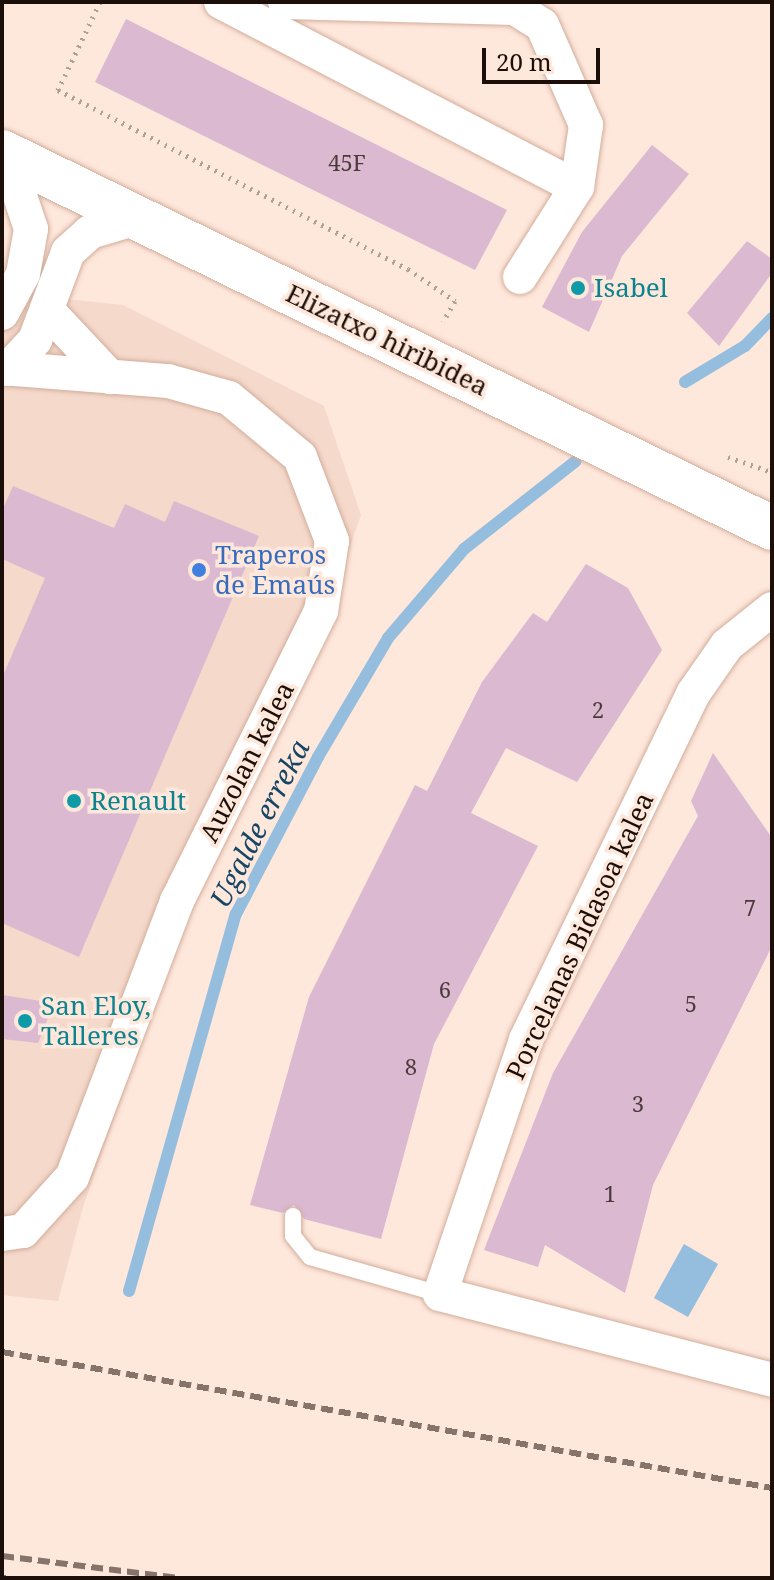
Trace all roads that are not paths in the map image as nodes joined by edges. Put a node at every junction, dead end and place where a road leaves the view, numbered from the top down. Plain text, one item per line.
1 (221, 2) edge
2 (285, 2) edge
3 (3, 145) edge
4 (577, 187) junction
5 (137, 218) junction
6 (520, 277) dead end
7 (48, 311) junction
8 (2, 313) edge
9 (4, 367) edge
10 (110, 377) junction
11 (772, 502) edge
12 (772, 528) edge
13 (772, 609) edge
14 (293, 1216) dead end
15 (2, 1234) edge
16 (440, 1294) junction
17 (772, 1380) edge

1 - 4 street
2 - 4 street
3 - 5 main road, Elizatxo hiribidea
3 - 8 street
3 - 11 main road, Elizatxo hiribidea
4 - 6 street
5 - 7 street, Auzolan kalea
5 - 12 main road, Elizatxo hiribidea
7 - 9 street, Auzolan kalea
7 - 10 street
9 - 10 street, Auzolan kalea
10 - 15 street, Auzolan kalea
13 - 16 street, Porcelanas Bidasoa kalea
14 - 16 lane
16 - 17 street

